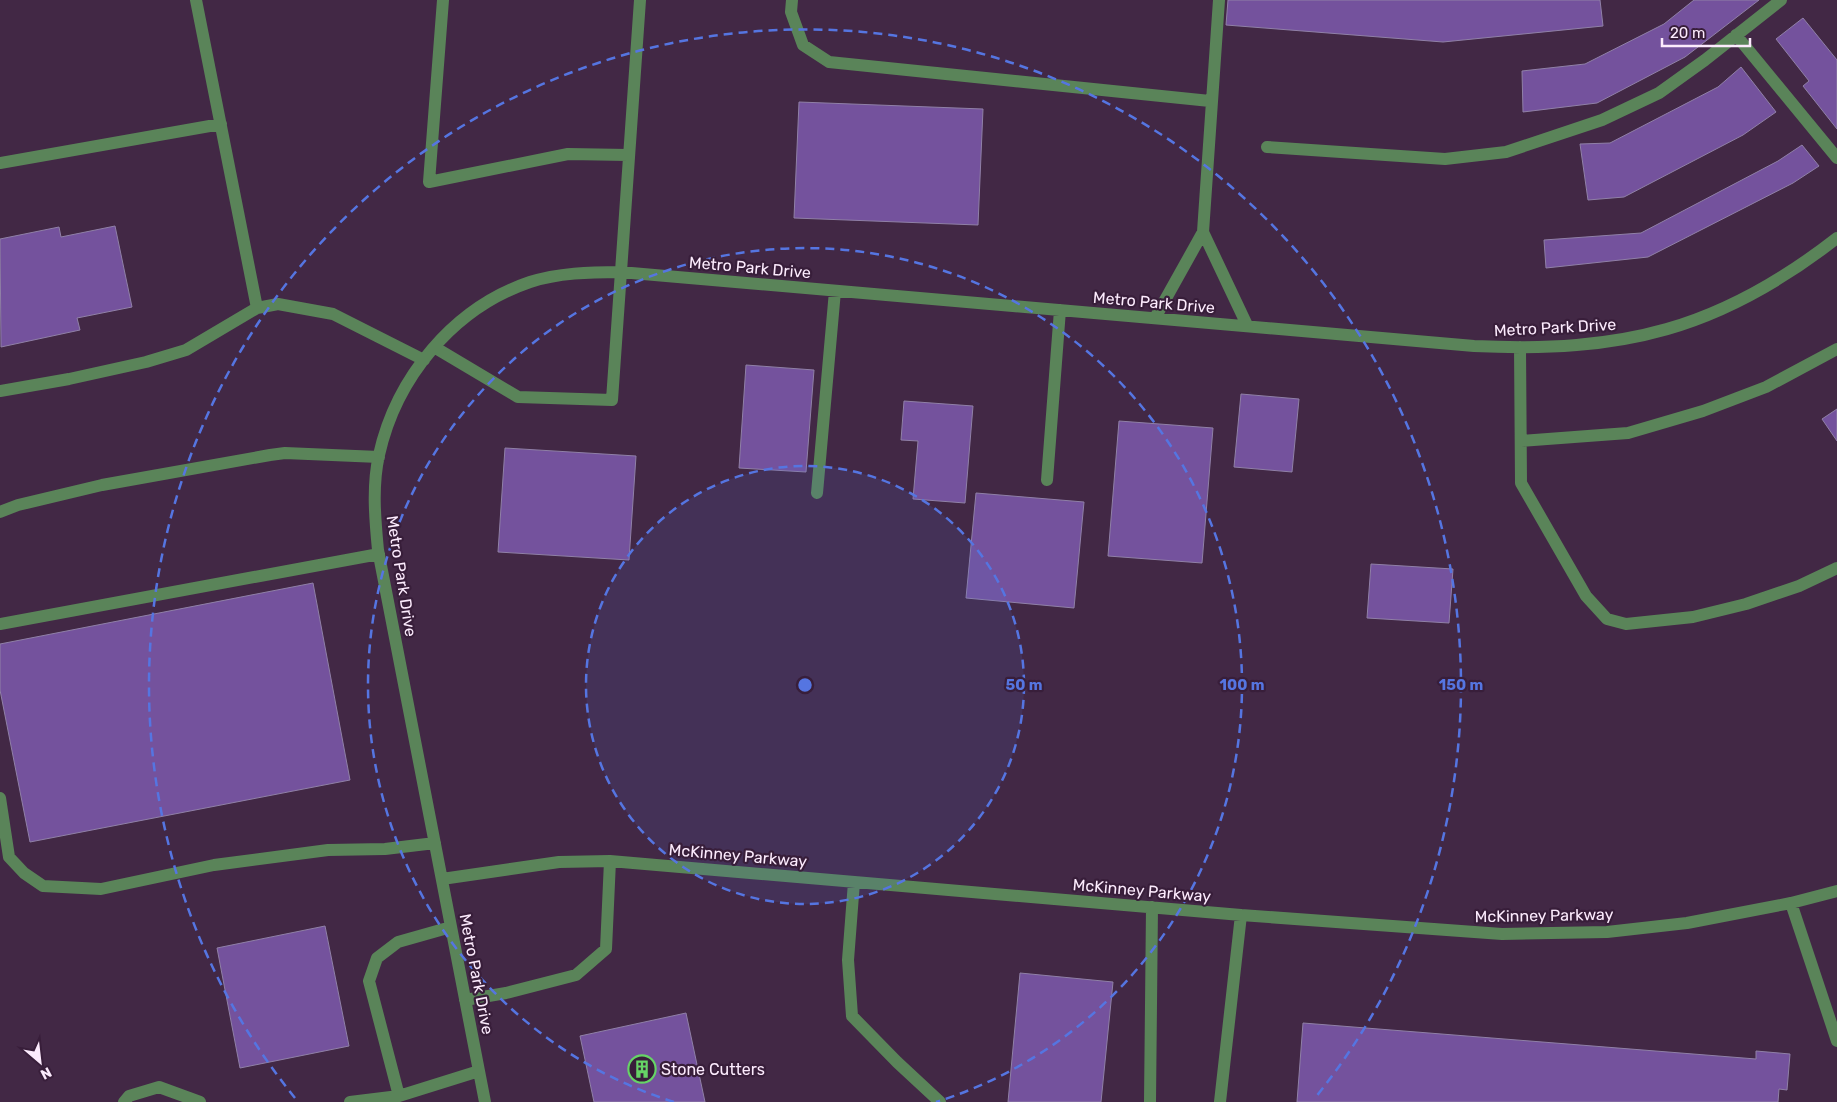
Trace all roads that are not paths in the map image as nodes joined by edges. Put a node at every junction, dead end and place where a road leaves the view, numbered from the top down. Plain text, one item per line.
1 (196, 0) edge
2 (443, 0) edge
3 (640, 0) edge
4 (792, 0) edge
5 (1219, 0) edge
6 (1781, 0) edge
7 (1736, 35) junction
8 (1210, 101) junction
9 (221, 124) junction
10 (1268, 148) dead end
11 (628, 155) junction
12 (1837, 158) edge
13 (0, 163) edge
14 (1203, 232) junction
15 (1837, 238) edge
16 (620, 272) junction
17 (836, 291) junction
18 (257, 308) junction
19 (1060, 310) junction
20 (1155, 318) junction
21 (1247, 325) junction
22 (434, 347) junction
23 (1520, 347) junction
24 (1837, 349) edge
25 (424, 360) junction
26 (0, 391) edge
27 (1521, 441) junction
28 (379, 457) junction
29 (1047, 480) dead end
30 (816, 493) dead end
31 (0, 512) edge
32 (379, 554) junction
33 (1837, 568) edge
34 (0, 624) edge
35 (0, 798) edge
36 (435, 843) junction
37 (610, 861) junction
38 (442, 879) junction
39 (854, 882) junction
40 (1837, 891) edge
41 (1791, 903) junction
42 (1152, 907) junction
43 (1241, 915) junction
44 (451, 927) junction
45 (465, 1000) junction
46 (1837, 1041) edge
47 (480, 1071) junction
48 (396, 1099) edge
49 (124, 1102) edge
50 (200, 1102) edge
51 (350, 1102) edge
52 (485, 1102) edge
53 (940, 1102) edge
54 (1150, 1102) edge
55 (1220, 1102) edge

1 - 9 street
2 - 11 street
3 - 11 street
4 - 8 street
5 - 8 street
6 - 7 street
7 - 10 street
7 - 12 street
8 - 14 street
9 - 13 street
9 - 18 street
11 - 16 street
14 - 20 street
14 - 21 street
15 - 23 street, Metro Park Drive
16 - 17 street, Metro Park Drive
16 - 22 street, Metro Park Drive
16 - 22 street
17 - 19 street, Metro Park Drive
17 - 30 street
18 - 25 street
18 - 26 street
19 - 20 street, Metro Park Drive
19 - 29 street
20 - 21 street, Metro Park Drive
21 - 23 street, Metro Park Drive
22 - 25 street, Metro Park Drive
23 - 27 street
24 - 27 street
25 - 28 street, Metro Park Drive
27 - 33 street
28 - 31 street
28 - 32 street, Metro Park Drive
32 - 34 street
32 - 36 street, Metro Park Drive
35 - 36 street
36 - 38 street, Metro Park Drive
37 - 38 street, McKinney Parkway
37 - 39 street, McKinney Parkway
37 - 45 street
38 - 44 street, Metro Park Drive
39 - 42 street, McKinney Parkway
39 - 53 street
40 - 41 street, McKinney Parkway
41 - 43 street, McKinney Parkway
41 - 46 street
42 - 43 street, McKinney Parkway
42 - 54 street
43 - 55 street
44 - 45 street, Metro Park Drive
44 - 48 street
45 - 47 street, Metro Park Drive
47 - 48 street
47 - 52 street, Metro Park Drive
48 - 51 street
49 - 50 street

